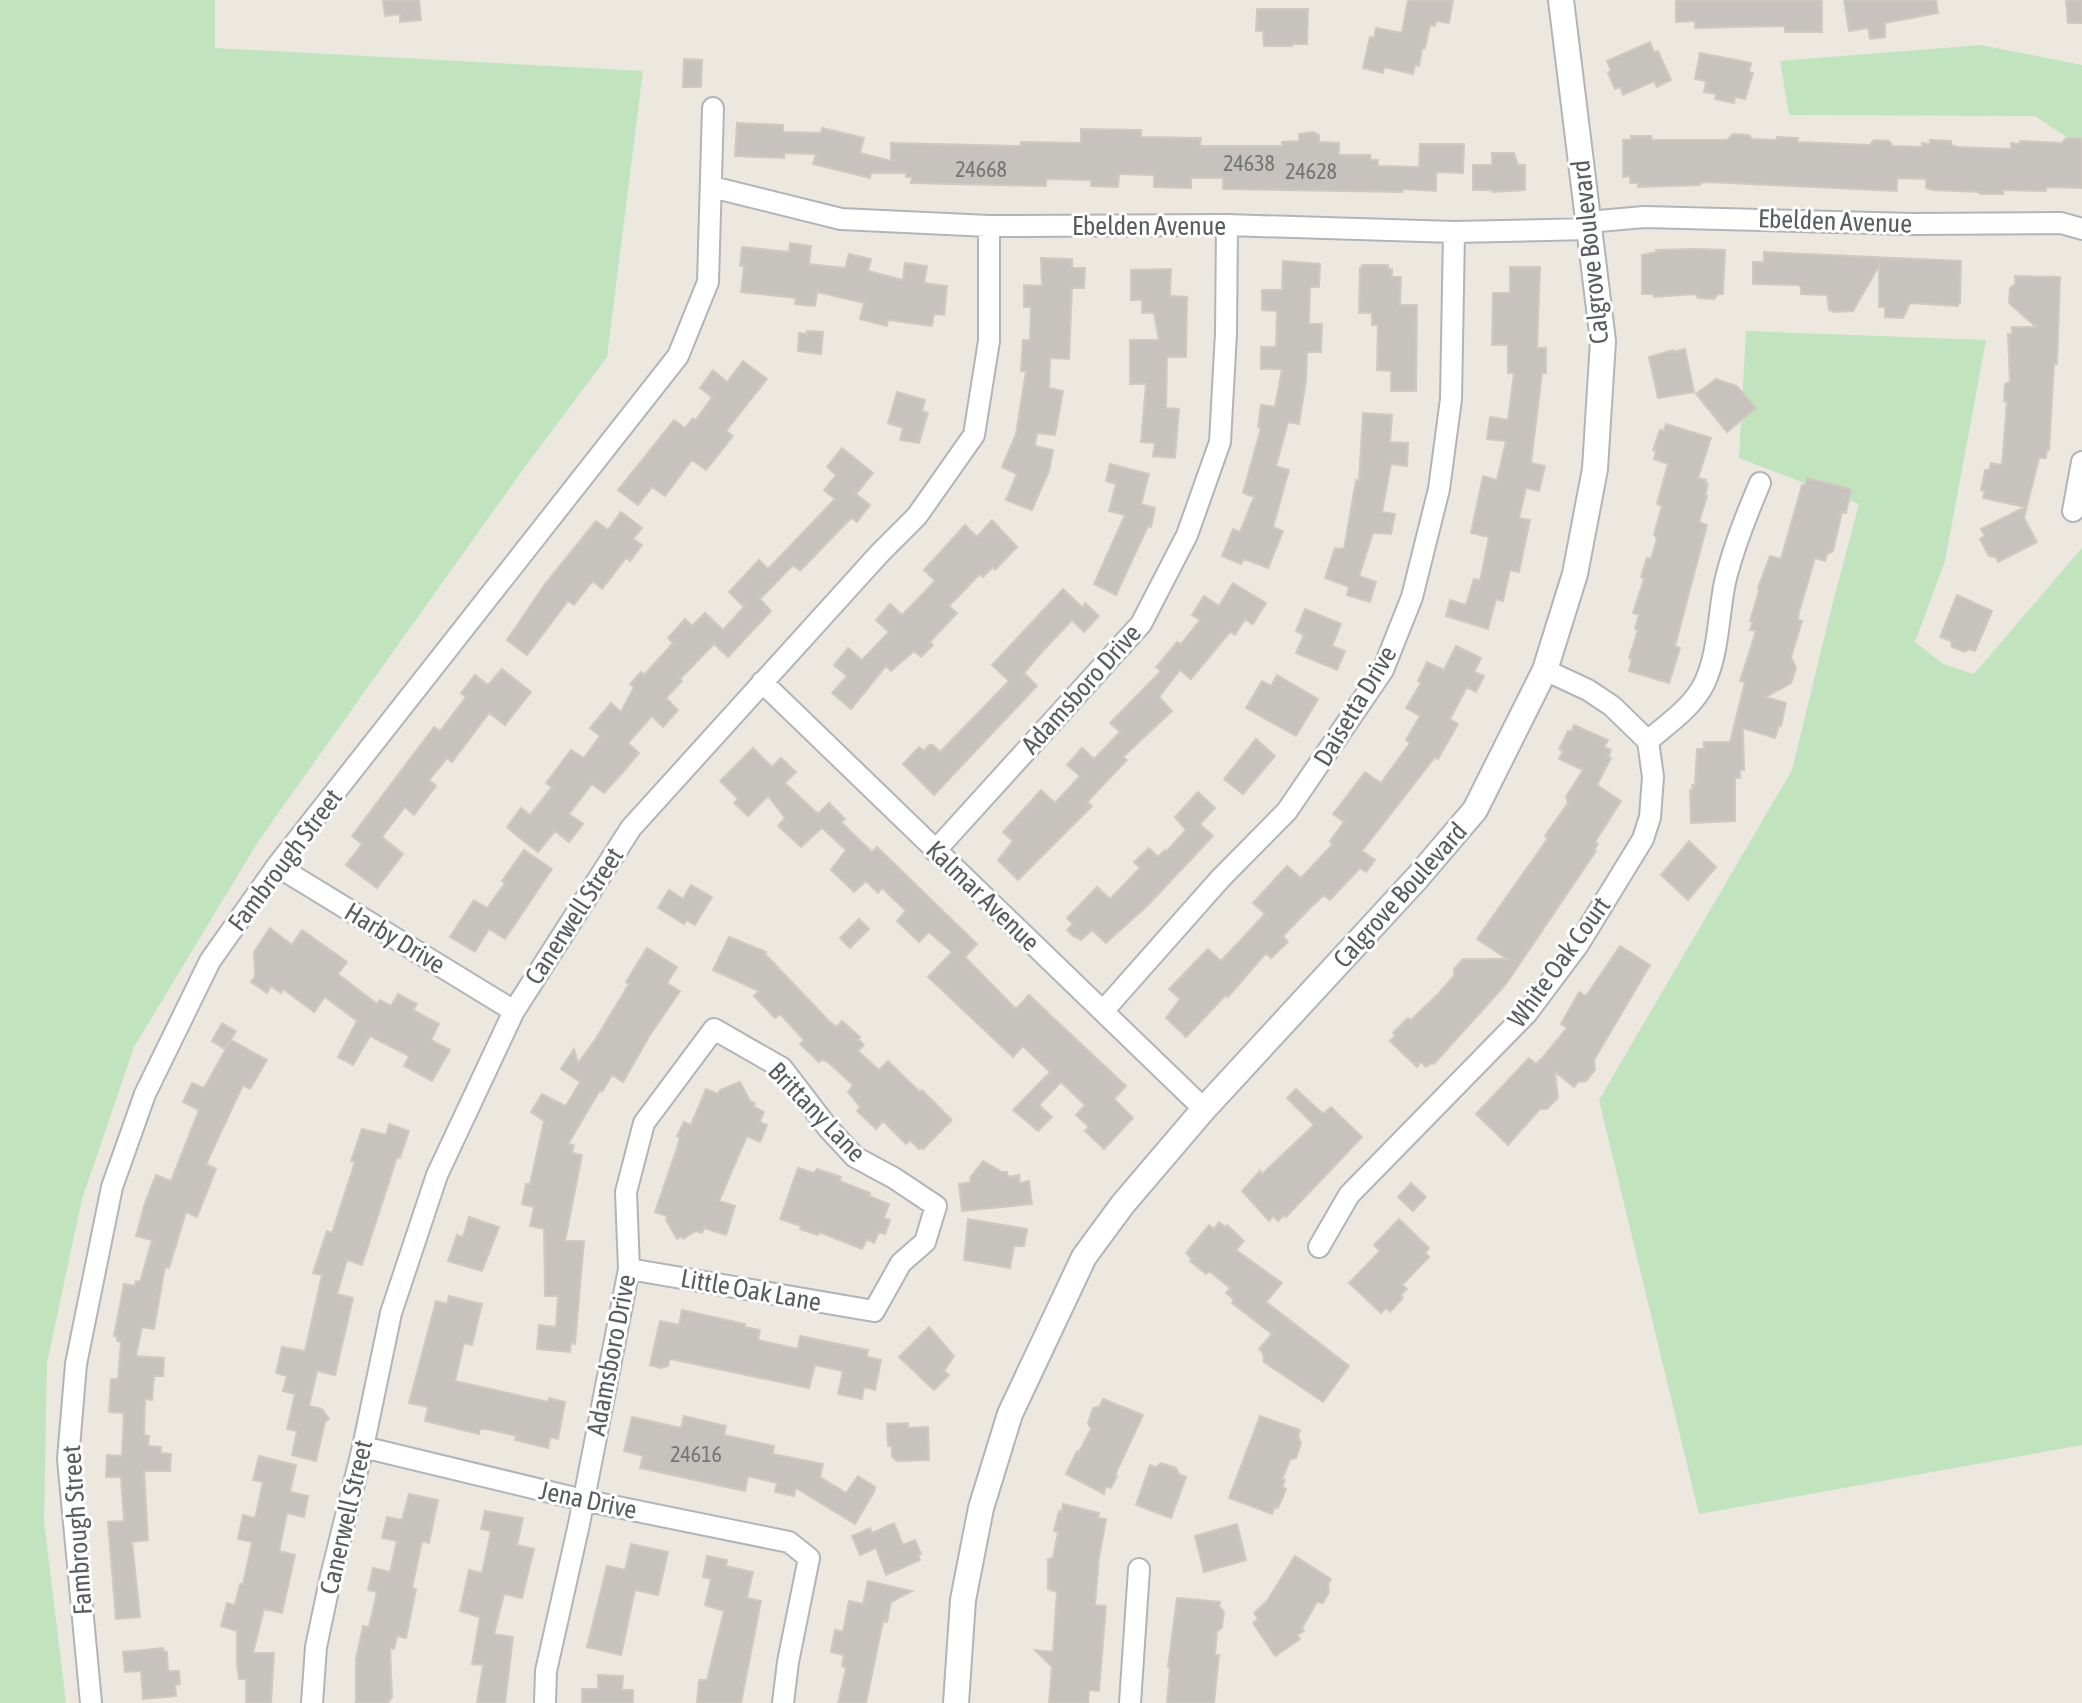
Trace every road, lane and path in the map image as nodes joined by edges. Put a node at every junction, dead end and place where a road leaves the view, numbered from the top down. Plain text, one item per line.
1 (1561, 0) edge
2 (713, 108) dead end
3 (712, 187) junction
4 (1227, 225) junction
5 (1589, 225) junction
6 (989, 226) junction
7 (2082, 229) edge
8 (1454, 232) junction
9 (2082, 462) edge
10 (1760, 483) dead end
11 (2073, 511) dead end
12 (1545, 670) junction
13 (762, 682) junction
14 (1648, 741) junction
15 (935, 851) junction
16 (277, 866) junction
17 (1104, 1010) junction
18 (514, 1011) junction
19 (714, 1029) joint
20 (1204, 1109) junction
21 (1319, 1247) dead end
22 (629, 1269) junction
23 (874, 1311) joint
24 (363, 1447) junction
25 (583, 1500) junction
26 (1139, 1569) dead end
27 (91, 1703) edge
28 (312, 1703) edge
29 (545, 1703) edge
30 (783, 1703) edge
31 (956, 1703) edge
32 (1130, 1703) edge

1 - 5 street, Calgrove Boulevard
2 - 3 street, Fambrough Street
3 - 6 street, Ebelden Avenue
3 - 16 street, Fambrough Street
4 - 6 street, Ebelden Avenue
4 - 8 street, Ebelden Avenue
4 - 15 street, Adamsboro Drive
5 - 7 street, Ebelden Avenue
5 - 8 street, Ebelden Avenue
5 - 12 street, Calgrove Boulevard
6 - 13 street, Canerwell Street
8 - 17 street, Daisetta Drive
9 - 11 street
10 - 14 street
12 - 14 street
12 - 20 street, Calgrove Boulevard
13 - 15 street, Kalmar Avenue
13 - 18 street, Canerwell Street
14 - 21 street, White Oak Court
15 - 17 street, Kalmar Avenue
16 - 18 street, Harby Drive
16 - 27 street, Fambrough Street
17 - 20 street, Kalmar Avenue
18 - 24 street, Canerwell Street
19 - 22 street, Adamsboro Drive
19 - 23 street, Brittany Lane
20 - 31 street, Calgrove Boulevard
22 - 23 street, Little Oak Lane
22 - 25 street, Adamsboro Drive
24 - 25 street, Jena Drive
24 - 28 street, Canerwell Street
25 - 29 street, Adamsboro Drive
25 - 30 street, Jena Drive
26 - 32 street

